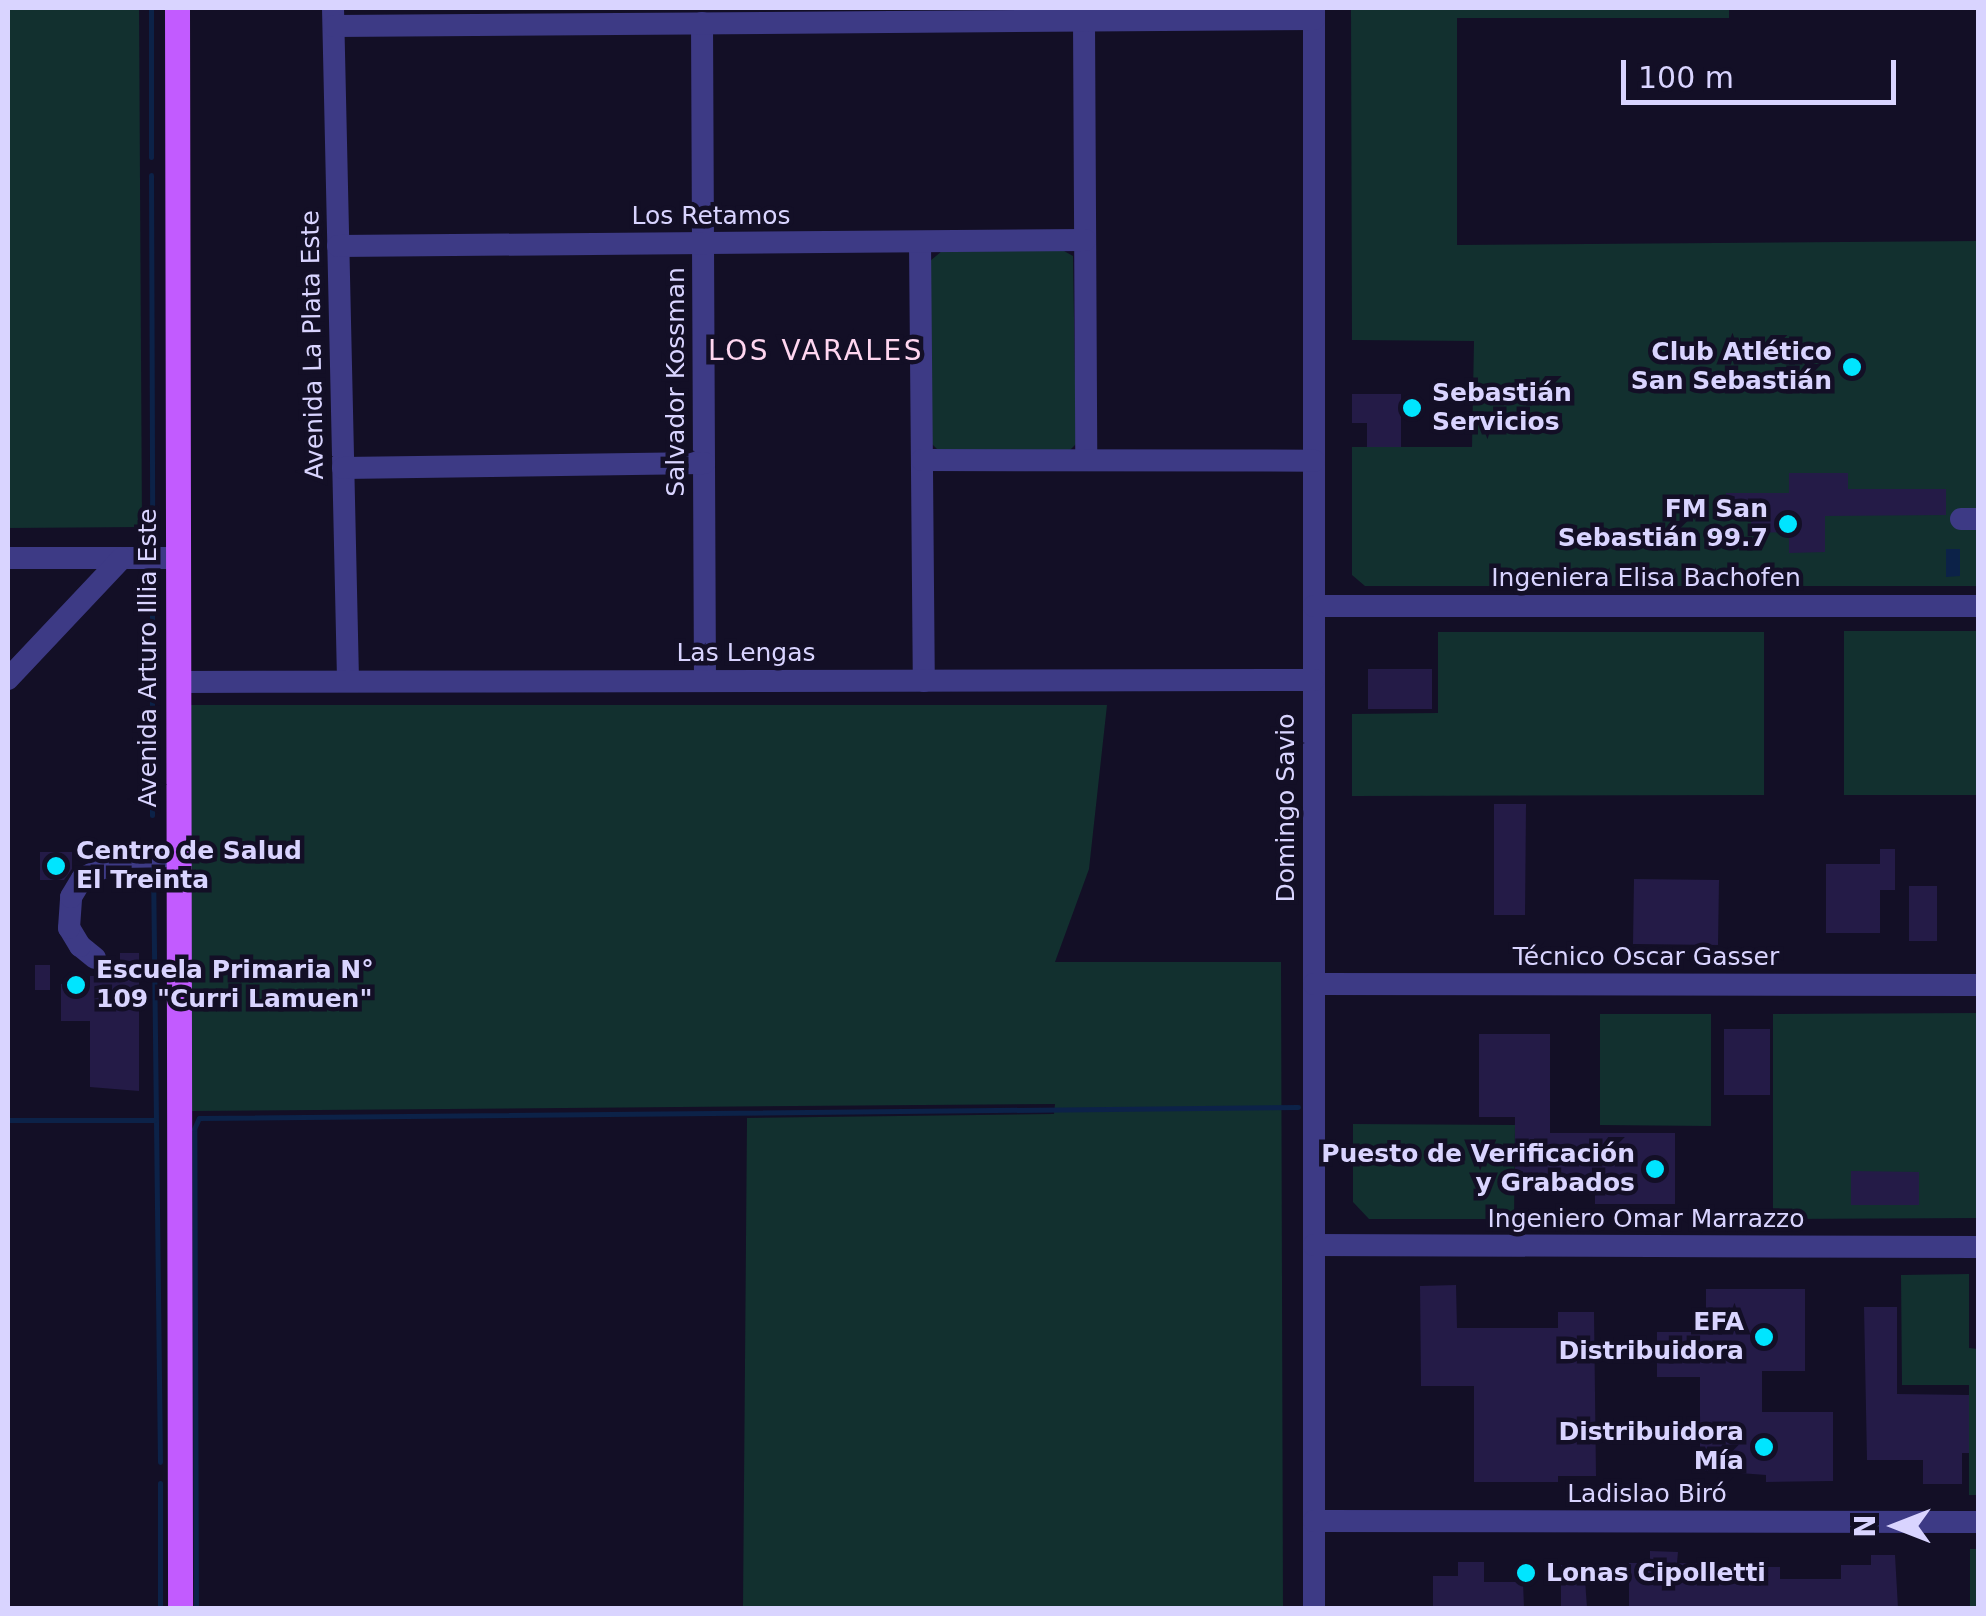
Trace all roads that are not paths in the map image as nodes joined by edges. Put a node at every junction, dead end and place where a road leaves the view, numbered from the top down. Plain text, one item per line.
1 (176, 8) edge
2 (1314, 14) edge
3 (924, 15) edge
4 (538, 16) edge
5 (334, 17) edge
6 (1084, 21) junction
7 (702, 23) junction
8 (1085, 240) junction
9 (920, 242) junction
10 (703, 243) junction
11 (338, 246) junction
12 (922, 460) junction
13 (1086, 460) junction
14 (1314, 460) junction
15 (704, 463) junction
16 (343, 468) junction
17 (8, 558) edge
18 (122, 558) junction
19 (178, 558) junction
20 (1314, 606) junction
21 (1978, 606) edge
22 (8, 679) edge
23 (1314, 680) junction
24 (705, 681) junction
25 (924, 681) junction
26 (178, 682) junction
27 (348, 682) junction
28 (178, 856) junction
29 (95, 958) dead end
30 (1314, 984) junction
31 (1978, 985) edge
32 (1314, 1246) junction
33 (1978, 1247) edge
34 (1314, 1521) junction
35 (1978, 1522) edge
36 (180, 1608) edge
37 (1314, 1608) edge

1 - 19 main road, Avenida Arturo Illia Este
2 - 6 street
2 - 14 street, Domingo Savio
3 - 6 street
3 - 7 street
4 - 5 street
4 - 7 street
5 - 11 street, Avenida La Plata Este
6 - 8 street
7 - 10 street, Salvador Kossman
8 - 9 street, Los Retamos
8 - 13 street
9 - 10 street, Los Retamos
9 - 12 street
10 - 11 street, Los Retamos
10 - 15 street, Salvador Kossman
11 - 16 street, Avenida La Plata Este
12 - 13 street
12 - 25 street
13 - 14 street
14 - 20 street, Domingo Savio
15 - 16 street
15 - 24 street, Salvador Kossman
16 - 27 street, Avenida La Plata Este
17 - 18 street
18 - 19 street
18 - 22 street
19 - 26 main road, Avenida Arturo Illia Este
20 - 21 street, Ingeniera Elisa Bachofen
20 - 23 street, Domingo Savio
23 - 25 street, Las Lengas
23 - 30 street, Domingo Savio
24 - 25 street, Las Lengas
24 - 27 street, Las Lengas
26 - 27 street, Las Lengas
26 - 28 main road, Avenida Arturo Illia Este
28 - 29 street
28 - 36 main road, Avenida Arturo Illia Este
30 - 31 street, Técnico Oscar Gasser
30 - 32 street, Domingo Savio
32 - 33 street, Ingeniero Omar Marrazzo
32 - 34 street, Domingo Savio
34 - 35 street, Ladislao Biró
34 - 37 street, Domingo Savio

